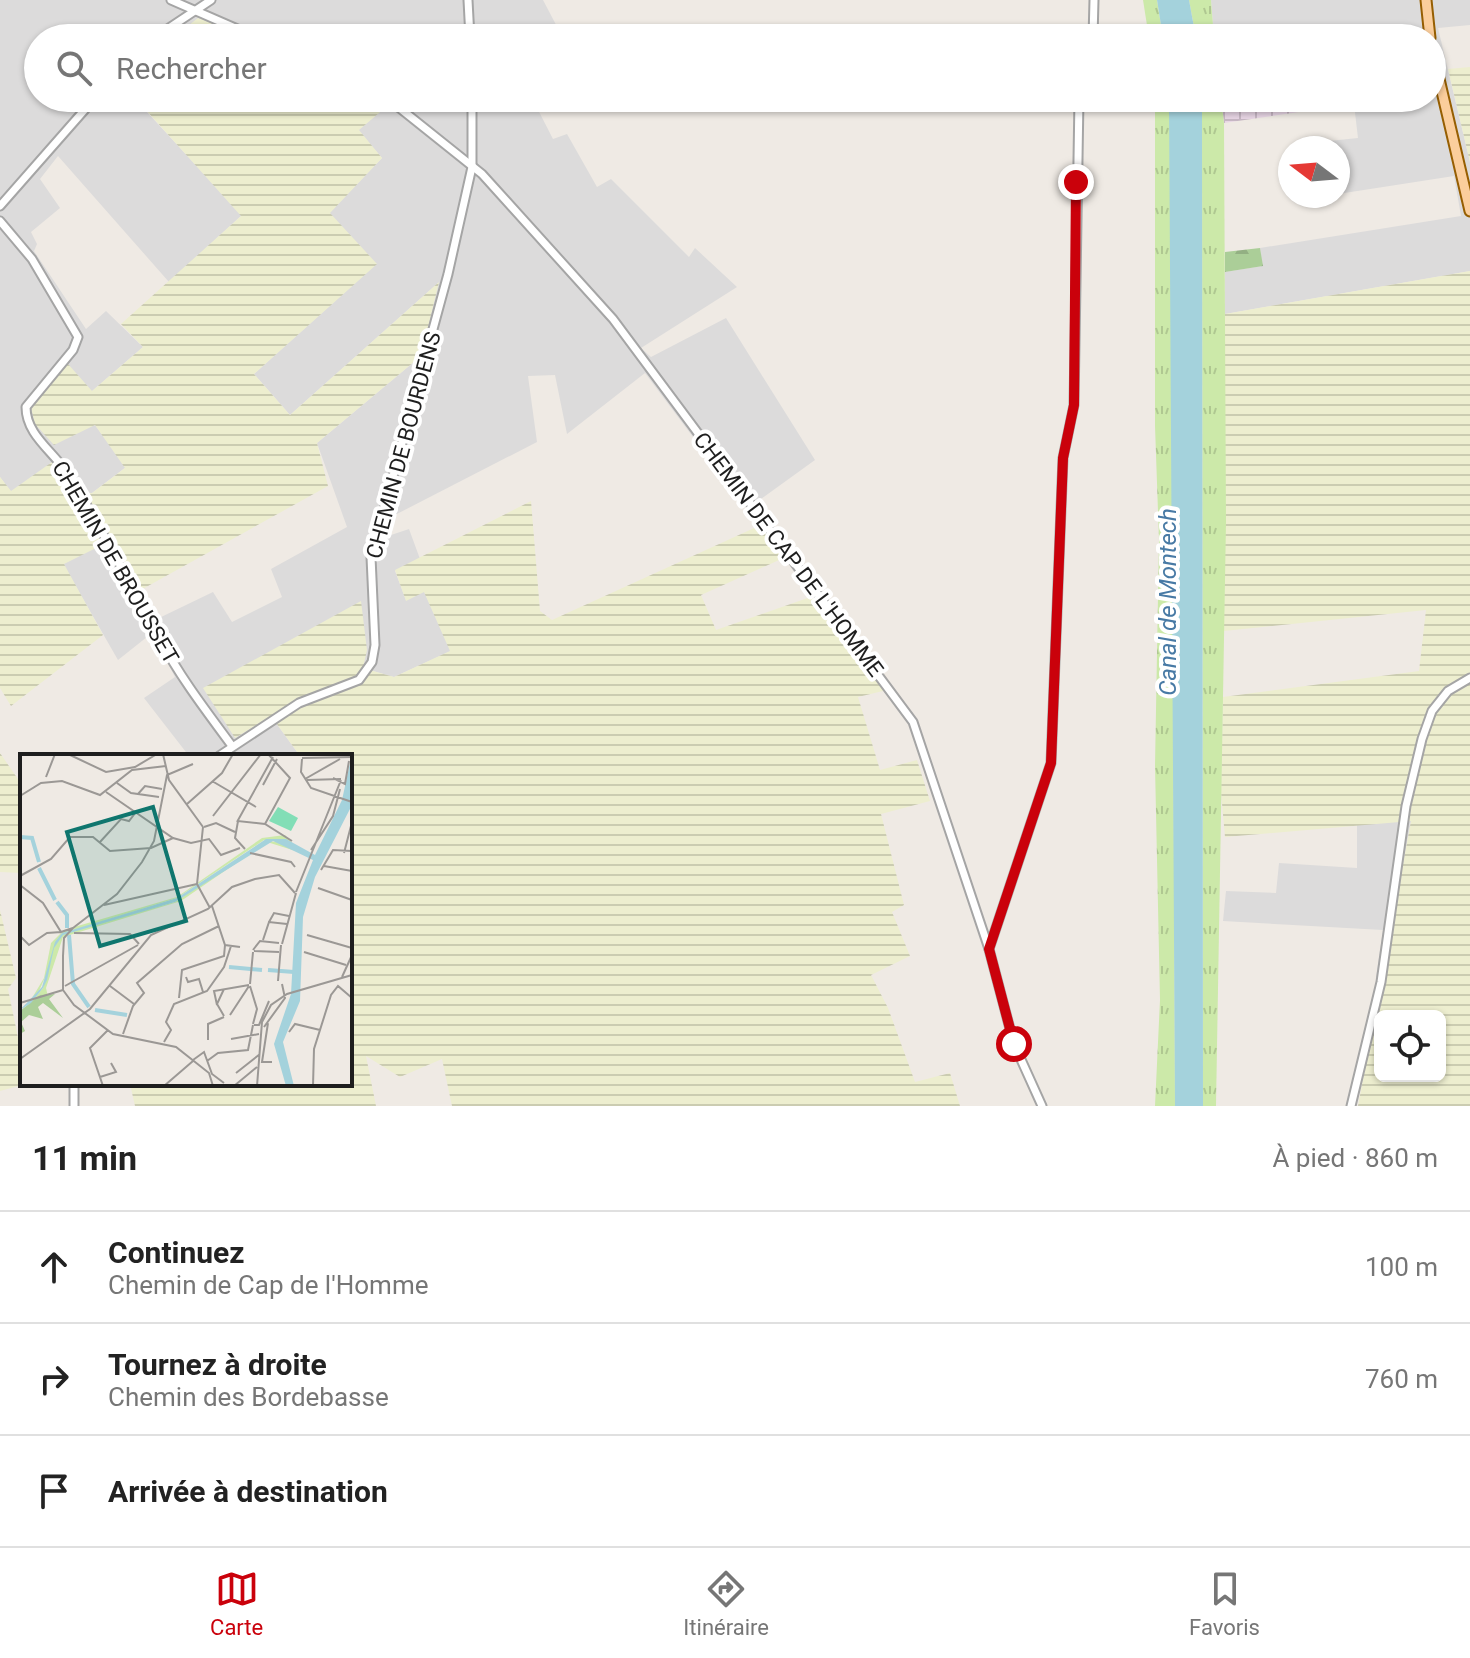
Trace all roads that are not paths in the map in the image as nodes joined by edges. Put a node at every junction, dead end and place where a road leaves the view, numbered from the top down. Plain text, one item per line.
1 (171, 0) edge
2 (211, 0) edge
3 (468, 0) edge
4 (1094, 0) edge
5 (1426, 0) edge
6 (193, 10) junction
7 (174, 24) edge
8 (226, 24) edge
9 (469, 24) edge
10 (1093, 24) edge
11 (1429, 24) edge
12 (1446, 109) edge
13 (83, 112) edge
14 (404, 112) edge
15 (472, 112) edge
16 (1079, 112) edge
17 (472, 167) junction
18 (0, 206) edge
19 (1470, 211) edge
20 (0, 221) edge
21 (1470, 678) edge
22 (232, 746) junction
23 (222, 754) edge
24 (989, 949) junction
25 (1042, 1106) edge
26 (1351, 1106) edge

1 - 6 street
2 - 6 street
3 - 9 street
4 - 10 street
5 - 11 main road
6 - 7 street
6 - 8 street
12 - 19 main road
13 - 18 street
14 - 17 street, CHEMIN DE CAP DE L'HOMME
15 - 17 street, CHEMIN DE BOURDENS
16 - 24 street
17 - 22 street, CHEMIN DE BOURDENS
17 - 24 street, CHEMIN DE CAP DE L'HOMME
20 - 22 street, CHEMIN DE BROUSSET
21 - 26 street
22 - 23 street, CHEMIN DE BOURDENS
24 - 25 street, CHEMIN DE CAP DE L'HOMME

